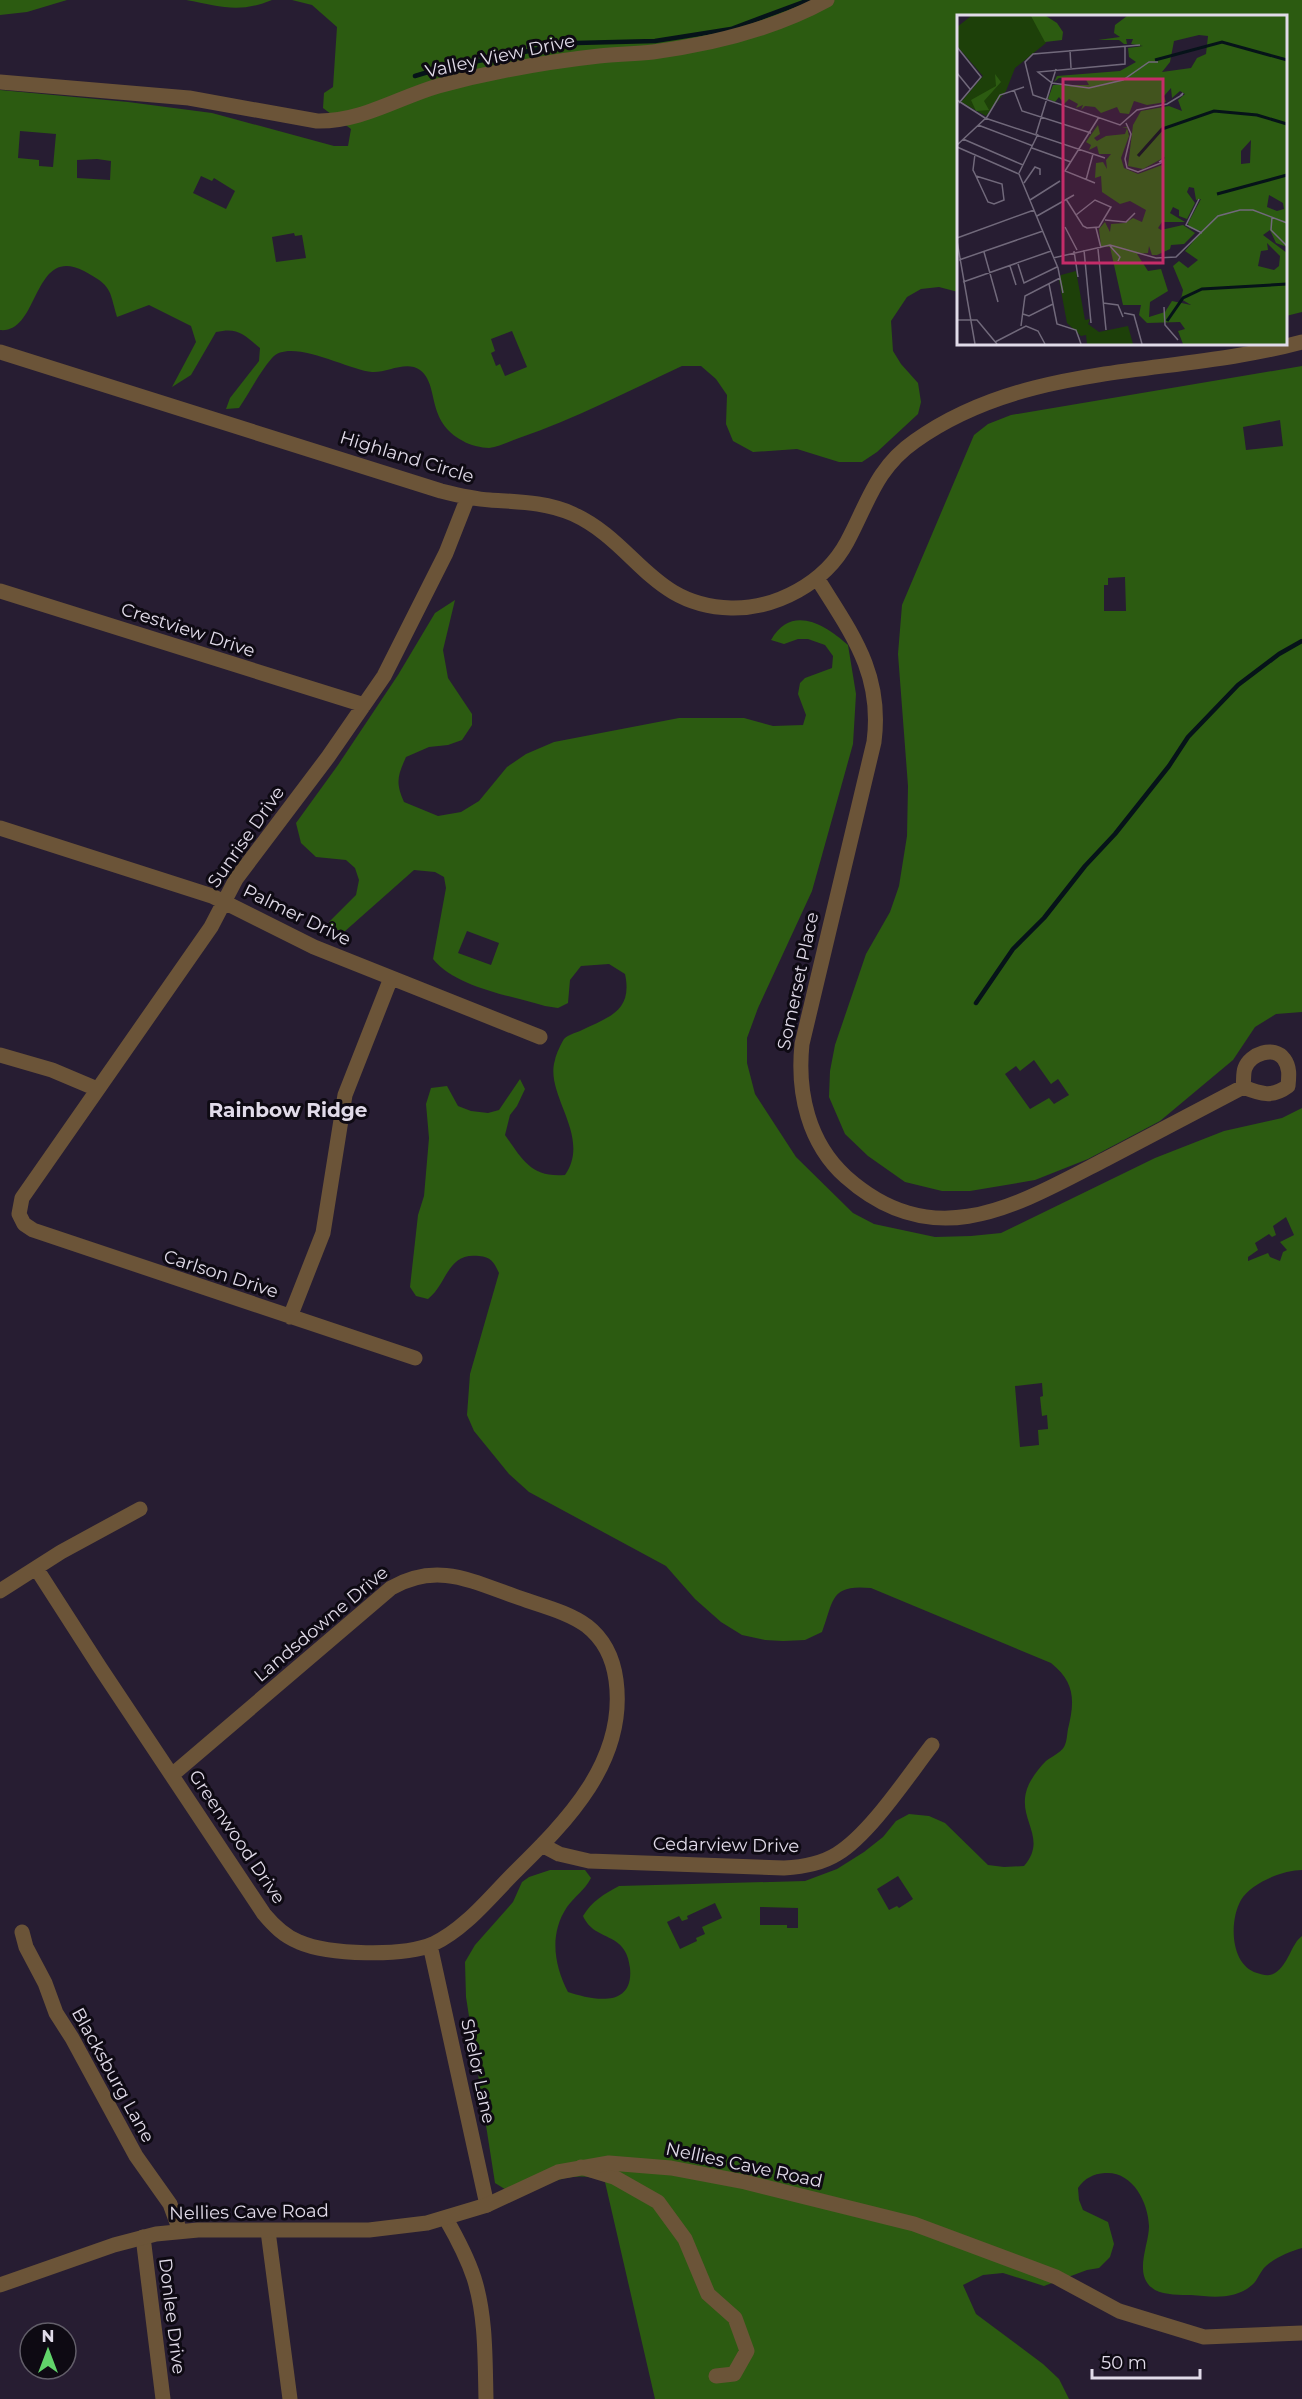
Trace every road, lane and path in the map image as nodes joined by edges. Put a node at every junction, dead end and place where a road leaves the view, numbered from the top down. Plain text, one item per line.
1 (827, 0) edge
2 (0, 81) edge
3 (1302, 342) edge
4 (0, 352) edge
5 (468, 497) junction
6 (817, 578) junction
7 (0, 591) edge
8 (364, 705) junction
9 (0, 828) edge
10 (224, 902) junction
11 (391, 978) junction
12 (540, 1037) dead end
13 (0, 1055) edge
14 (1243, 1087) dead end
15 (97, 1089) junction
16 (21, 1218) joint
17 (290, 1317) junction
18 (415, 1358) dead end
19 (140, 1509) dead end
20 (36, 1568) junction
21 (0, 1591) edge
22 (933, 1745) dead end
23 (172, 1775) junction
24 (542, 1845) junction
25 (22, 1932) dead end
26 (430, 1945) junction
27 (578, 2166) junction
28 (487, 2205) junction
29 (446, 2219) junction
30 (180, 2231) junction
31 (268, 2231) junction
32 (142, 2237) junction
33 (0, 2285) edge
34 (1302, 2333) edge
35 (716, 2376) dead end
36 (163, 2399) edge
37 (290, 2399) edge
38 (486, 2399) edge

1 - 2 street, Valley View Drive
3 - 6 street, Highland Circle
4 - 5 street, Highland Circle
5 - 6 street, Highland Circle
5 - 8 street, Sunrise Drive
6 - 14 street, Somerset Place
7 - 8 street, Crestview Drive
8 - 10 street, Sunrise Drive
9 - 10 street, Palmer Drive
10 - 11 street, Palmer Drive
10 - 15 street, Sunrise Drive
11 - 12 street, Palmer Drive
11 - 17 street
13 - 15 street
15 - 16 street, Sunrise Drive
16 - 17 street, Carlson Drive
17 - 18 street, Carlson Drive
19 - 20 street
20 - 21 street
20 - 23 street, Greenwood Drive
22 - 24 street, Cedarview Drive
23 - 24 street, Landsdowne Drive
23 - 26 street, Greenwood Drive
24 - 26 street, Greenwood Drive
25 - 30 street, Blacksburg Lane
26 - 28 street, Shelor Lane
27 - 28 street, Nellies Cave Road
27 - 34 street, Nellies Cave Road
27 - 35 street
28 - 29 street, Nellies Cave Road
29 - 31 street, Nellies Cave Road
29 - 38 street
30 - 31 street, Nellies Cave Road
30 - 32 street, Nellies Cave Road
31 - 37 street
32 - 33 street, Nellies Cave Road
32 - 36 street, Donlee Drive

